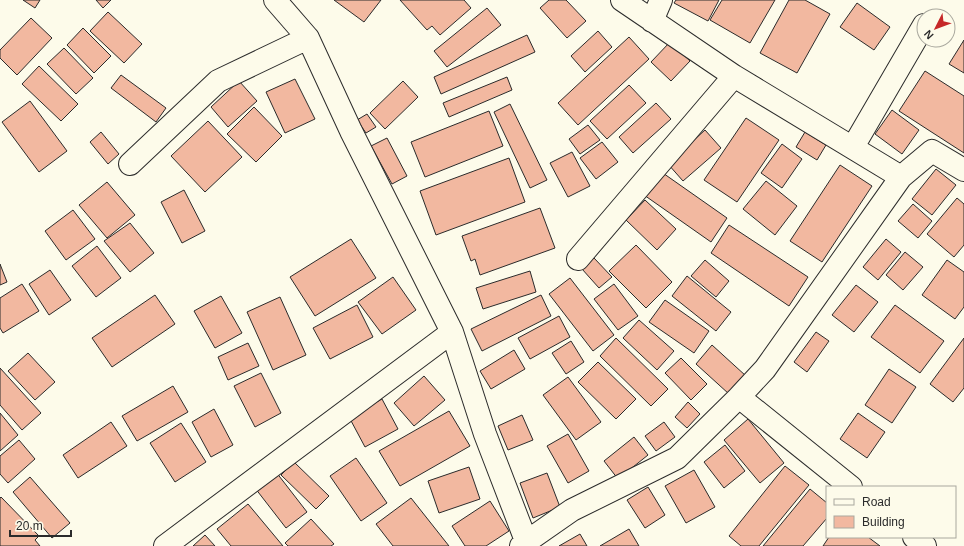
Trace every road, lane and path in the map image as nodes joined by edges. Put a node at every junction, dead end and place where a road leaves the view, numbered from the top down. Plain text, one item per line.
1 (275, 0) edge
2 (622, 0) edge
3 (661, 0) edge
4 (652, 21) junction
5 (308, 38) junction
6 (916, 39) edge
7 (734, 76) junction
8 (853, 147) junction
9 (130, 164) dead end
10 (964, 170) edge
11 (901, 177) junction
12 (578, 258) dead end
13 (452, 332) junction
14 (739, 397) junction
15 (850, 486) edge
16 (915, 538) edge
17 (525, 545) edge
18 (165, 546) edge
19 (925, 546) edge

1 - 5 street
2 - 4 street
3 - 4 street
4 - 7 street
5 - 9 street
5 - 13 street
6 - 8 street
7 - 8 street
7 - 12 street
8 - 11 street
10 - 11 street
11 - 14 street
13 - 17 street
13 - 18 street
14 - 15 street
14 - 17 street
16 - 19 street

